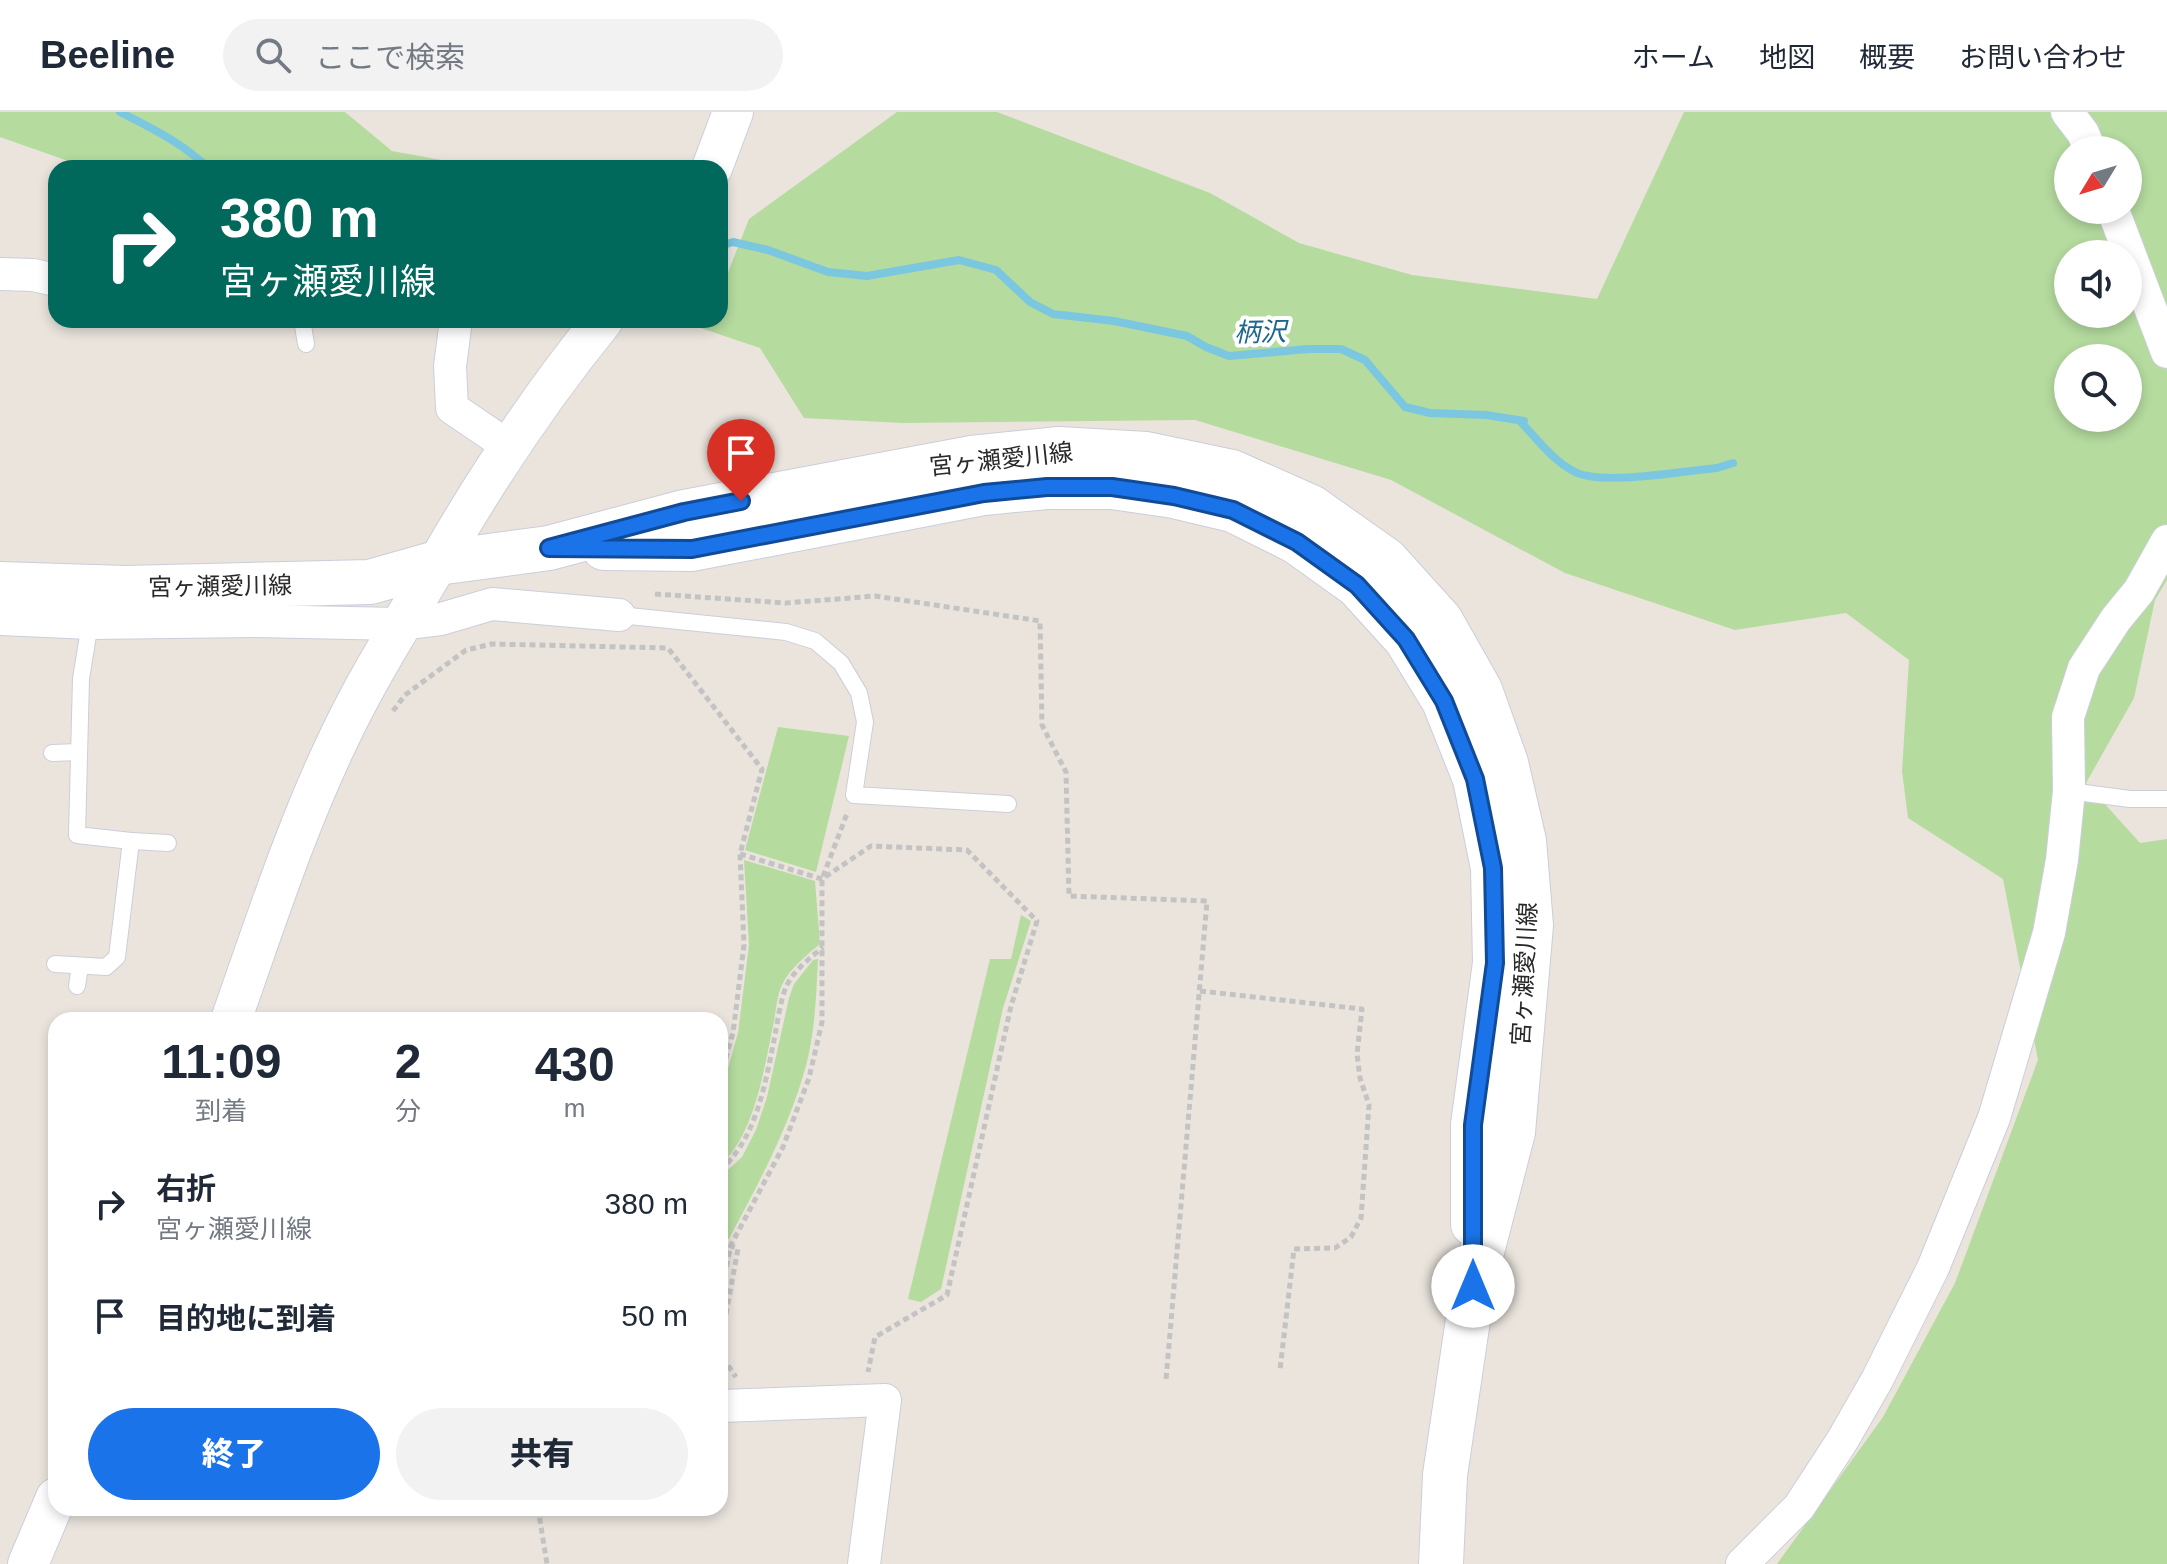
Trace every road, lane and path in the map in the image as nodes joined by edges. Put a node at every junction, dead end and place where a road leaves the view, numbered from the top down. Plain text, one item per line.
1 (733, 112) edge
2 (2067, 112) edge
3 (2084, 136) edge
4 (715, 160) edge
5 (2118, 224) edge
6 (0, 274) edge
7 (48, 278) edge
8 (303, 328) edge
9 (455, 328) edge
10 (597, 328) edge
11 (306, 344) dead end
12 (2167, 352) edge
13 (508, 446) junction
14 (2167, 541) edge
15 (0, 558) edge
16 (437, 563) junction
17 (0, 584) edge
18 (649, 594) dead end
19 (619, 615) joint
20 (0, 619) edge
21 (90, 623) junction
22 (399, 624) junction
23 (389, 719) dead end
24 (79, 752) junction
25 (52, 753) dead end
26 (2069, 791) junction
27 (854, 795) junction
28 (2167, 799) edge
29 (1008, 804) dead end
30 (131, 841) junction
31 (168, 843) dead end
32 (740, 854) junction
33 (822, 879) junction
34 (824, 946) junction
35 (55, 964) dead end
36 (80, 966) junction
37 (77, 986) dead end
38 (1200, 991) junction
39 (234, 1012) edge
40 (728, 1051) edge
41 (728, 1164) edge
42 (728, 1244) edge
43 (731, 1245) junction
44 (728, 1259) edge
45 (728, 1304) edge
46 (728, 1368) edge
47 (1280, 1370) dead end
48 (867, 1380) dead end
49 (1166, 1380) dead end
50 (740, 1381) dead end
51 (728, 1406) edge
52 (48, 1516) edge
53 (539, 1516) edge
54 (28, 1564) edge
55 (547, 1564) edge
56 (864, 1564) edge
57 (1441, 1564) edge
58 (1742, 1564) edge

1 - 4 street
2 - 3 street
5 - 12 street
6 - 7 street
8 - 11 lane
9 - 13 street
10 - 13 street
13 - 16 street
14 - 26 street
15 - 16 main road, 宮ヶ瀬愛川線
16 - 17 main road, 宮ヶ瀬愛川線
16 - 22 street
16 - 57 main road, 宮ヶ瀬愛川線
18 - 38 path
19 - 22 street
19 - 27 lane
20 - 21 street
21 - 22 street
21 - 24 lane
22 - 39 street
23 - 32 path
24 - 25 lane
24 - 30 lane
26 - 28 lane
26 - 58 street
27 - 29 lane
27 - 33 path
30 - 31 lane
30 - 36 lane
32 - 33 path
32 - 40 path
33 - 34 path
33 - 48 path
34 - 41 path
34 - 43 path
35 - 36 lane
36 - 37 lane
38 - 47 path
38 - 49 path
42 - 43 path
43 - 44 path
43 - 45 path
46 - 50 path
51 - 56 street
52 - 54 street
53 - 55 path

